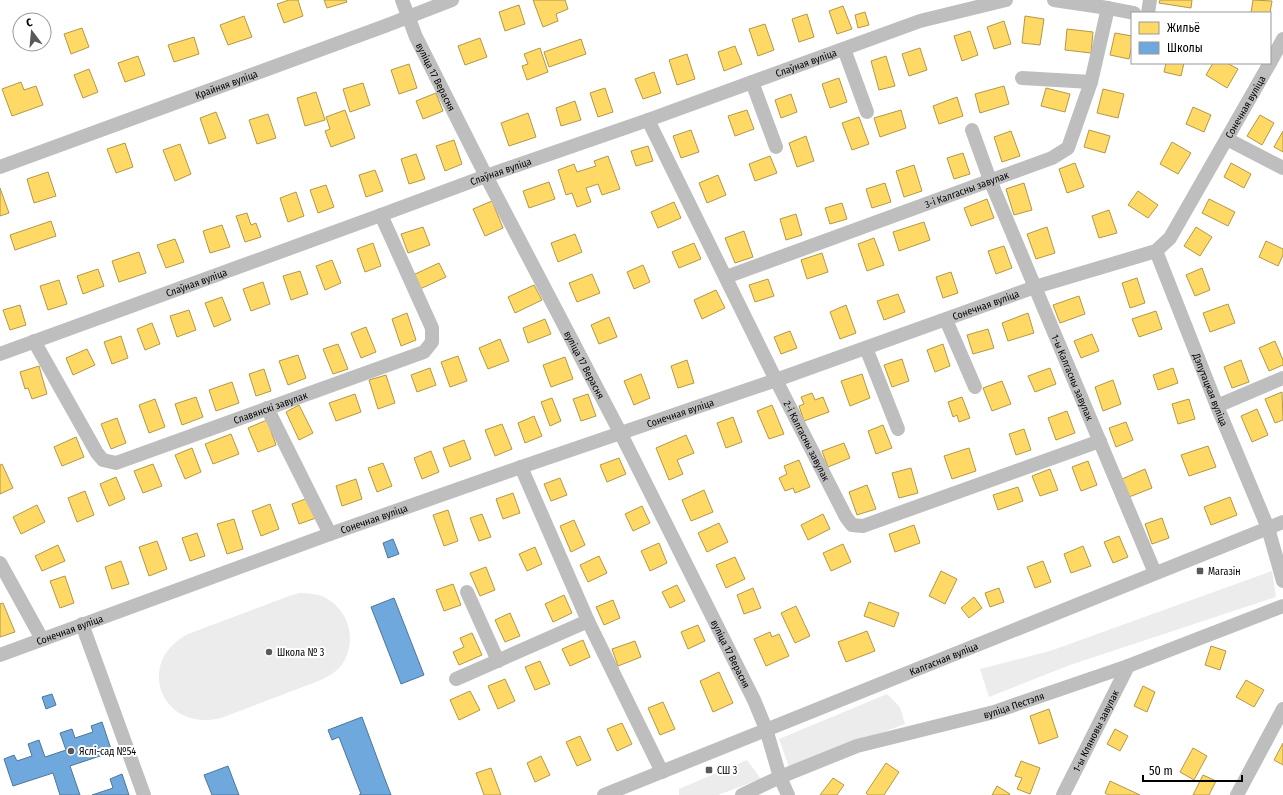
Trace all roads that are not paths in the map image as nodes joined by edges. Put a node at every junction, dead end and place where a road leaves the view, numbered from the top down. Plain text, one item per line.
1 (402, 0) edge
2 (452, 0) edge
3 (1006, 0) edge
4 (1054, 0) edge
5 (1150, 0) edge
6 (1108, 8) junction
7 (1131, 12) edge
8 (1148, 12) edge
9 (408, 17) junction
10 (1279, 41) edge
11 (844, 49) junction
12 (1271, 61) edge
13 (1269, 64) edge
14 (1022, 78) dead end
15 (752, 82) junction
16 (1091, 82) junction
17 (867, 112) dead end
18 (648, 120) junction
19 (972, 130) dead end
20 (1227, 139) junction
21 (776, 147) dead end
22 (0, 167) edge
23 (1283, 168) edge
24 (486, 176) junction
25 (990, 180) junction
26 (381, 215) junction
27 (1156, 251) junction
28 (726, 277) junction
29 (1035, 287) junction
30 (946, 320) junction
31 (34, 341) junction
32 (866, 348) junction
33 (0, 354) edge
34 (1283, 378) edge
35 (776, 380) junction
36 (975, 388) dead end
37 (1217, 406) junction
38 (267, 408) junction
39 (898, 429) dead end
40 (621, 434) junction
41 (1100, 441) junction
42 (521, 467) junction
43 (1283, 522) edge
44 (1268, 528) junction
45 (330, 534) junction
46 (0, 563) edge
47 (1154, 573) junction
48 (1283, 581) edge
49 (467, 592) dead end
50 (1283, 606) edge
51 (588, 621) junction
52 (82, 624) junction
53 (42, 639) junction
54 (0, 656) edge
55 (498, 661) junction
56 (1128, 666) junction
57 (456, 679) dead end
58 (1283, 709) edge
59 (766, 729) junction
60 (662, 772) junction
61 (780, 777) junction
62 (144, 795) edge
63 (604, 795) edge
64 (742, 795) edge
65 (788, 795) edge
66 (1063, 795) edge
67 (1236, 795) edge

1 - 9 street, вуліца 17 Верасня
2 - 9 street, Крайняя вуліца
3 - 11 street, Слаўная вуліца
4 - 6 street
5 - 8 street
6 - 7 street
6 - 16 street, 3-і Калгасны завулак
9 - 22 street, Крайняя вуліца
9 - 24 street, вуліца 17 Верасня
10 - 12 street, Сонечная вуліца
11 - 15 street, Слаўная вуліца
11 - 17 street
13 - 20 street, Сонечная вуліца
14 - 16 street
15 - 18 street, Слаўная вуліца
15 - 21 street
16 - 25 street, 3-і Калгасны завулак
18 - 24 street, Слаўная вуліца
18 - 28 street, 2-і Калгасны завулак
19 - 25 street, 1-ы Калгасны завулак
20 - 23 street
20 - 27 street, Сонечная вуліца
24 - 26 street, Слаўная вуліца
24 - 40 street, вуліца 17 Верасня
25 - 28 street, 3-і Калгасны завулак
25 - 29 street, 1-ы Калгасны завулак
26 - 31 street, Слаўная вуліца
26 - 38 street, Славянскі завулак
27 - 29 street, Сонечная вуліца
27 - 37 street, Дэпутацкая вуліца
28 - 35 street, 2-і Калгасны завулак
29 - 30 street, Сонечная вуліца
29 - 41 street, 1-ы Калгасны завулак
30 - 32 street, Сонечная вуліца
30 - 36 street
31 - 33 street, Слаўная вуліца
31 - 38 street, Славянскі завулак
32 - 35 street, Сонечная вуліца
32 - 39 street
34 - 37 street
35 - 40 street, Сонечная вуліца
35 - 41 street, 2-і Калгасны завулак
37 - 44 street, Дэпутацкая вуліца
38 - 45 street
40 - 42 street, Сонечная вуліца
40 - 59 street, вуліца 17 Верасня
41 - 47 street, 1-ы Калгасны завулак
42 - 45 street, Сонечная вуліца
42 - 51 street
43 - 44 street, Калгасная вуліца
44 - 47 street, Калгасная вуліца
44 - 48 street, Дэпутацкая вуліца
45 - 52 street, Сонечная вуліца
46 - 53 street
47 - 59 street, Калгасная вуліца
49 - 55 street
50 - 56 street, вуліца Пестэля
51 - 55 street
51 - 60 street
52 - 53 street, Сонечная вуліца
52 - 62 street
53 - 54 street, Сонечная вуліца
55 - 57 street
56 - 61 street, вуліца Пестэля
56 - 66 street, 1-ы Кляновы завулак
58 - 67 street
59 - 60 street, Калгасная вуліца
59 - 61 street, вуліца 17 Верасня
60 - 63 street, Калгасная вуліца
61 - 64 street, вуліца Пестэля
61 - 65 street, вуліца 17 Верасня

